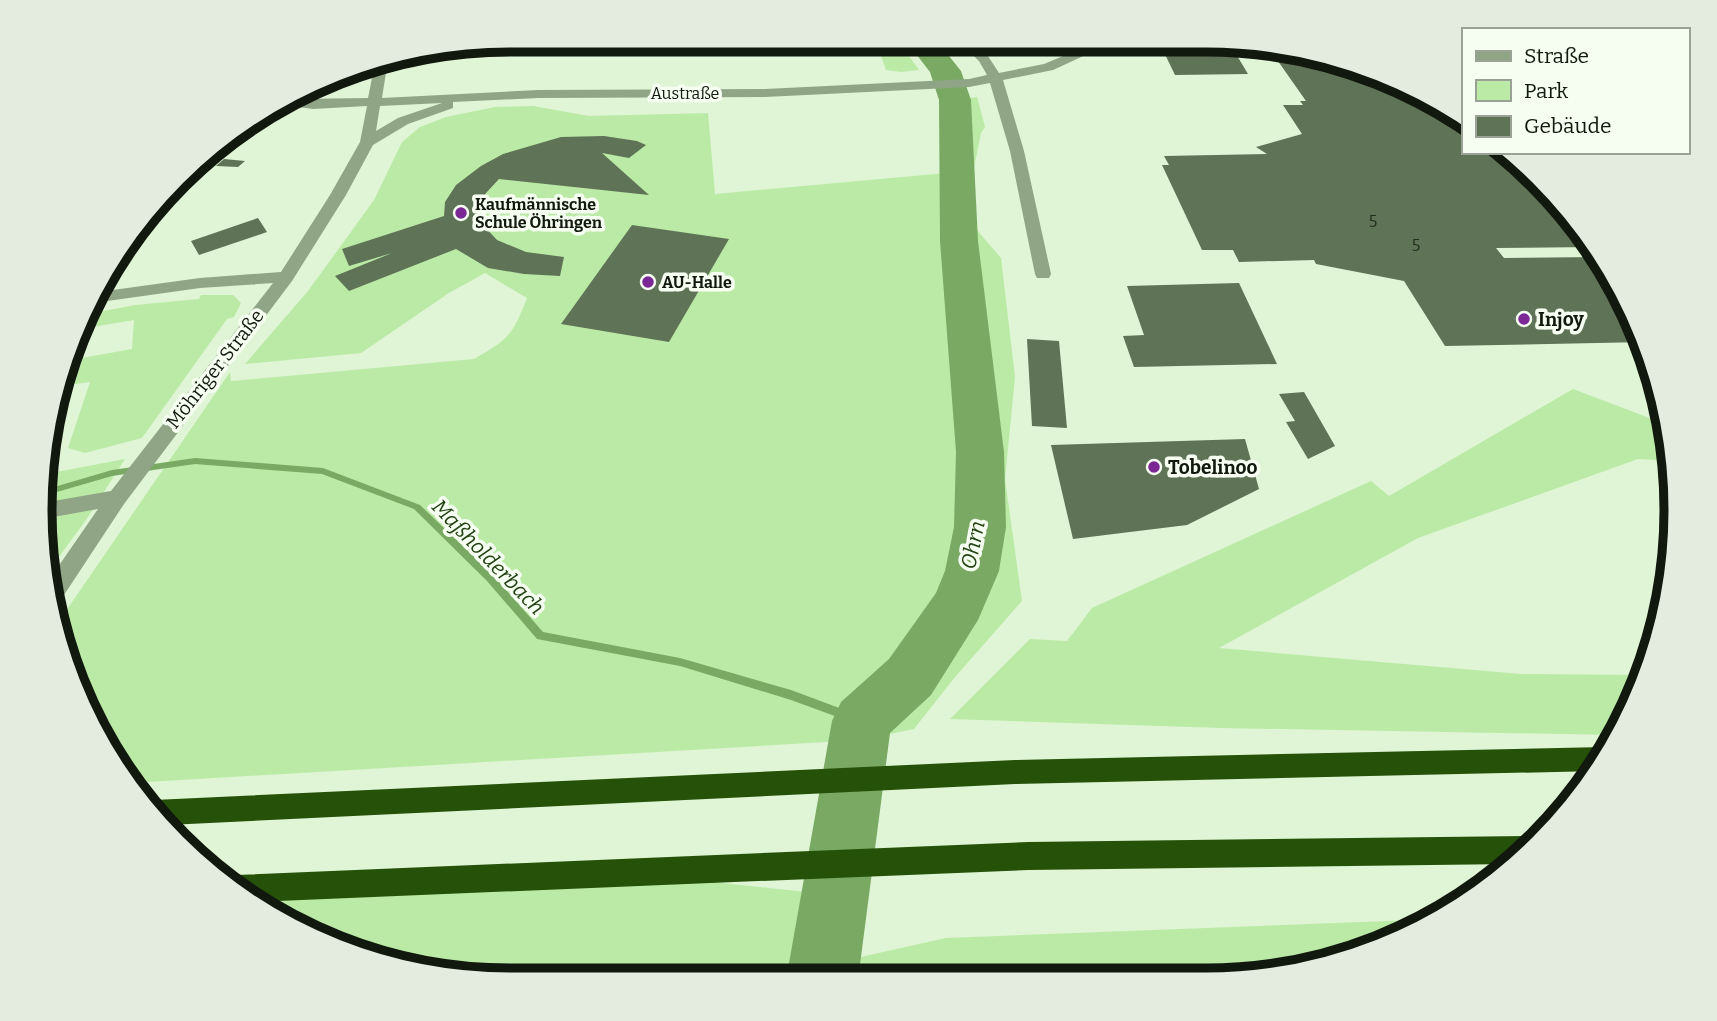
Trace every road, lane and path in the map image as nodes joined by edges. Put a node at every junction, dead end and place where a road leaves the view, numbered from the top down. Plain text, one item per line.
1 (976, 52) edge
2 (1084, 52) edge
3 (380, 72) edge
4 (996, 79) junction
5 (466, 97) junction
6 (374, 100) junction
7 (300, 104) edge
8 (367, 142) junction
9 (1043, 274) dead end
10 (285, 277) junction
11 (106, 296) edge
12 (117, 498) junction
13 (52, 509) edge
14 (58, 584) edge
15 (1590, 760) edge
16 (166, 812) edge
17 (1513, 850) edge
18 (252, 888) edge

1 - 4 street
2 - 4 street, Austraße
3 - 6 street, Möhriger Straße
4 - 5 street, Austraße
4 - 9 street
5 - 6 street, Austraße
5 - 8 street
6 - 7 street, Austraße
6 - 8 street, Möhriger Straße
8 - 10 street, Möhriger Straße
10 - 11 street
10 - 12 street, Möhriger Straße
12 - 13 street
12 - 14 street, Möhriger Straße
15 - 16 highway
17 - 18 highway

